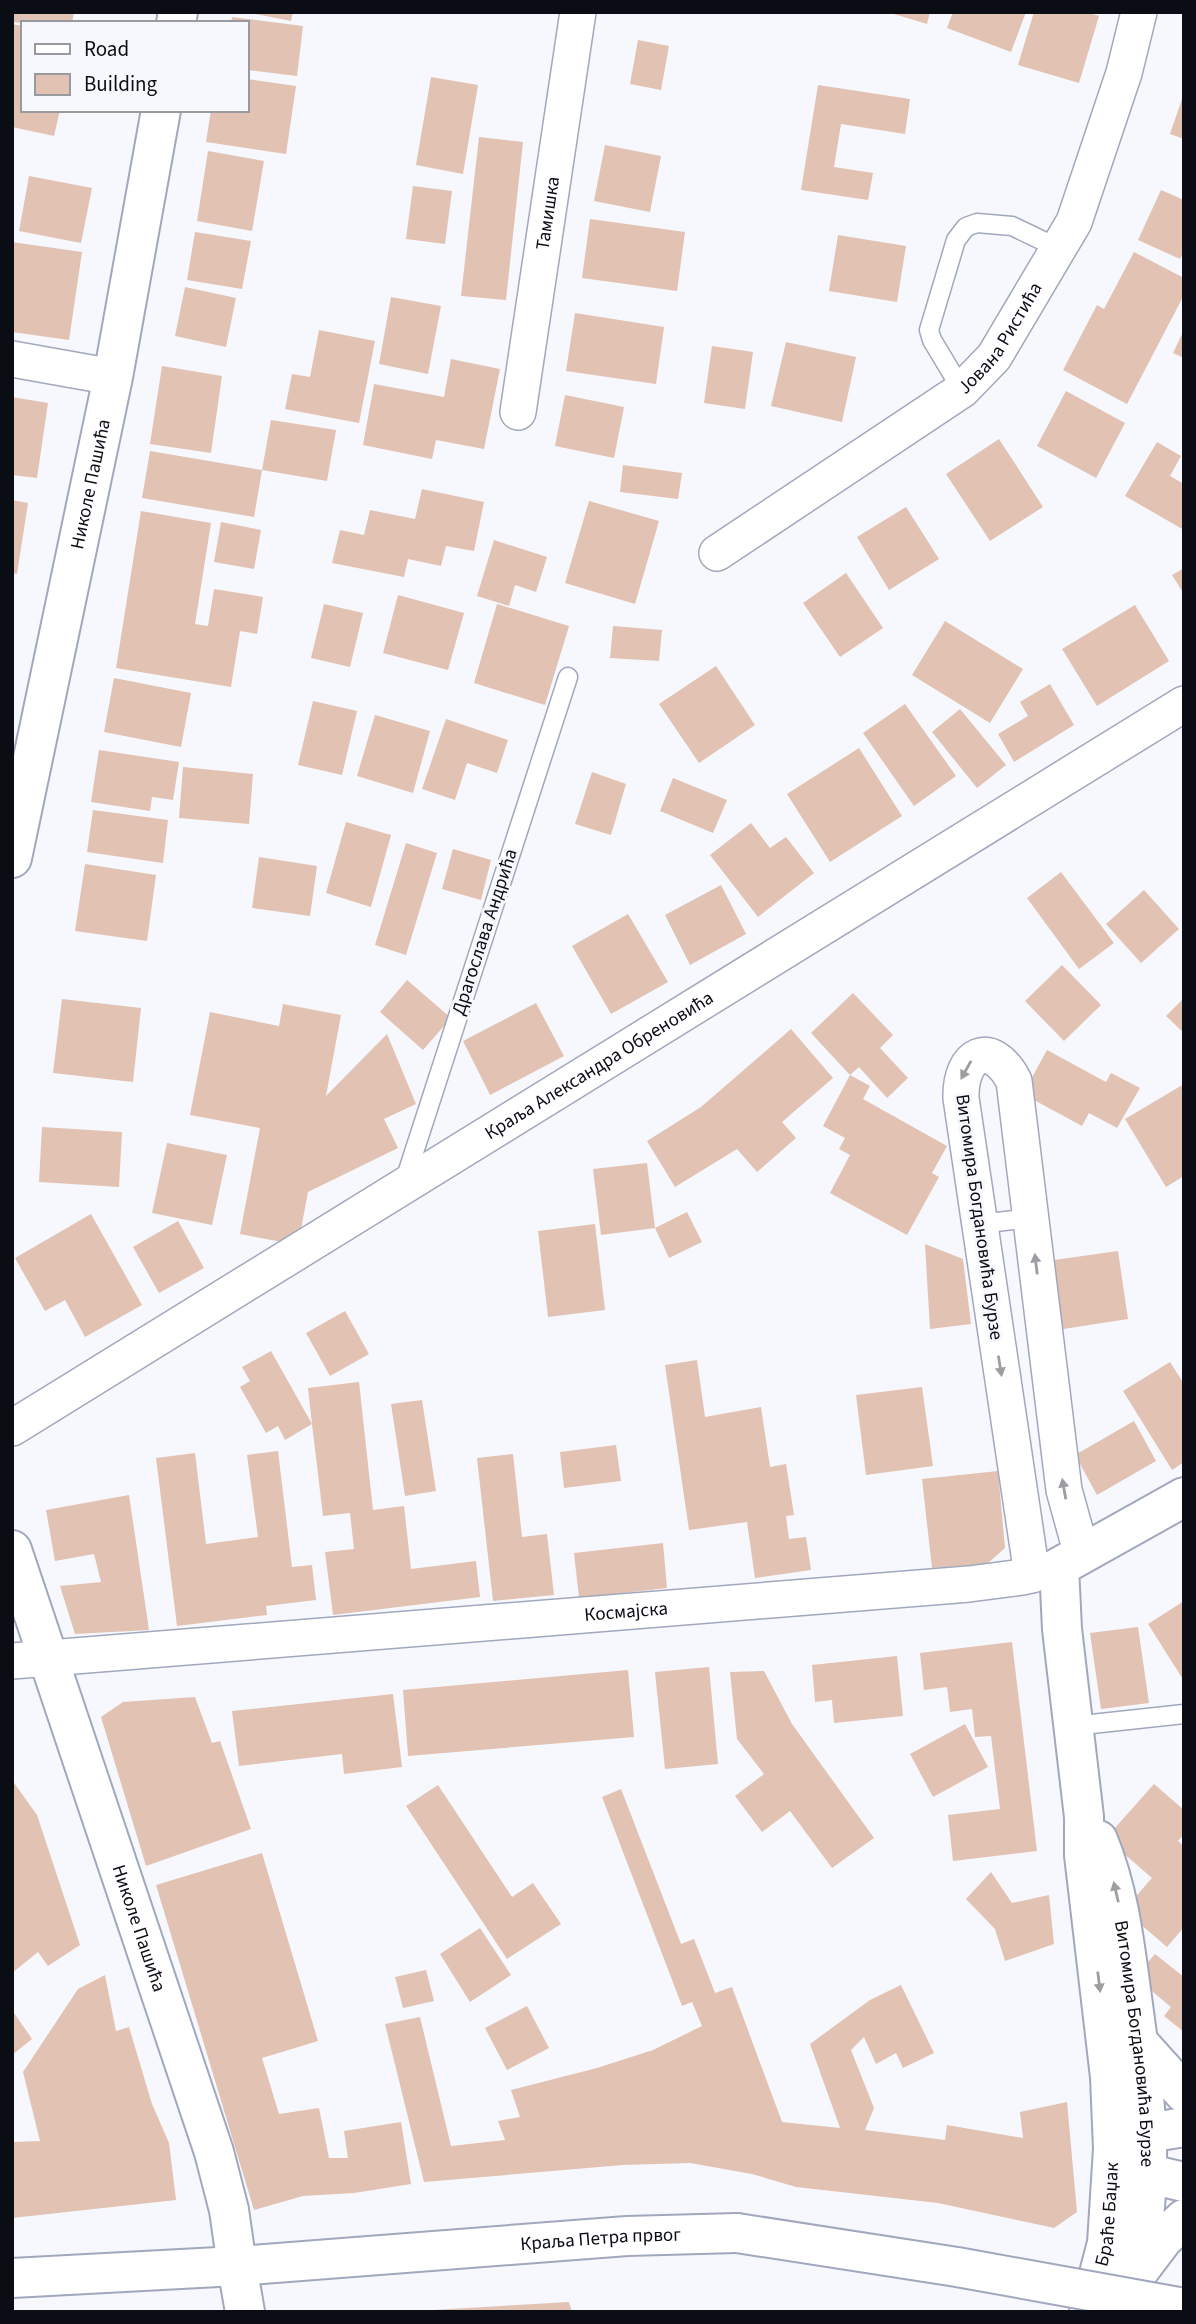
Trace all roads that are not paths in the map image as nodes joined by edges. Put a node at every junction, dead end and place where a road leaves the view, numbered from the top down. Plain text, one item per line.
1 (578, 12) edge
2 (1139, 12) edge
3 (161, 112) edge
4 (1059, 248) junction
5 (12, 359) edge
6 (113, 377) junction
7 (962, 390) junction
8 (517, 412) dead end
9 (717, 553) dead end
10 (568, 677) dead end
11 (1184, 704) edge
12 (12, 858) edge
13 (402, 1186) junction
14 (1031, 1218) junction
15 (979, 1224) junction
16 (12, 1427) edge
17 (1184, 1497) edge
18 (12, 1550) edge
19 (1058, 1565) junction
20 (50, 1659) junction
21 (12, 1661) edge
22 (1184, 1714) edge
23 (1073, 1726) junction
24 (1084, 1817) junction
25 (1138, 2042) junction
26 (1184, 2094) edge
27 (1166, 2130) edge
28 (1113, 2149) junction
29 (1167, 2178) edge
30 (1184, 2219) edge
31 (237, 2266) junction
32 (1135, 2276) junction
33 (12, 2278) edge
34 (1184, 2308) edge
35 (245, 2312) edge
36 (1090, 2312) edge
37 (1125, 2312) edge

1 - 8 street, Тамишка
2 - 4 street, Јована Ристића
3 - 6 street, Николе Пашића
4 - 7 street, Јована Ристића
4 - 7 lane
5 - 6 street
6 - 12 street, Николе Пашића
7 - 9 street, Јована Ристића
10 - 13 lane, Драгослава Андрића
11 - 13 street, Краља Александра Обреновића
13 - 16 street, Краља Александра Обреновића
14 - 15 lane
14 -> 15 street, Витомира Богдановића Бурзе
19 -> 14 street, Витомира Богдановића Бурзе
15 -> 19 street, Витомира Богдановића Бурзе
17 - 19 street, Космајска
18 - 20 street, Николе Пашића
19 - 20 street, Космајска
19 - 23 street, Витомира Богдановића Бурзе
20 - 21 street
20 - 31 street, Николе Пашића
22 - 23 lane
23 - 24 street, Витомира Богдановића Бурзе
25 -> 24 street, Витомира Богдановића Бурзе
24 -> 28 street, Витомира Богдановића Бурзе
25 - 26 street
25 - 27 street, Витомира Богдановића Бурзе
27 - 28 street, Браће Баџак
27 - 29 street, Витомира Богдановића Бурзе
28 - 29 street
28 - 36 street, Браће Баџак
29 - 32 street, Витомира Богдановића Бурзе
30 - 32 street, Браће Баџак
31 - 33 street, Краља Петра првог
31 - 34 street, Краља Петра првог, bridge
31 - 35 street, Николе Пашића
32 - 37 street, Браће Баџак

